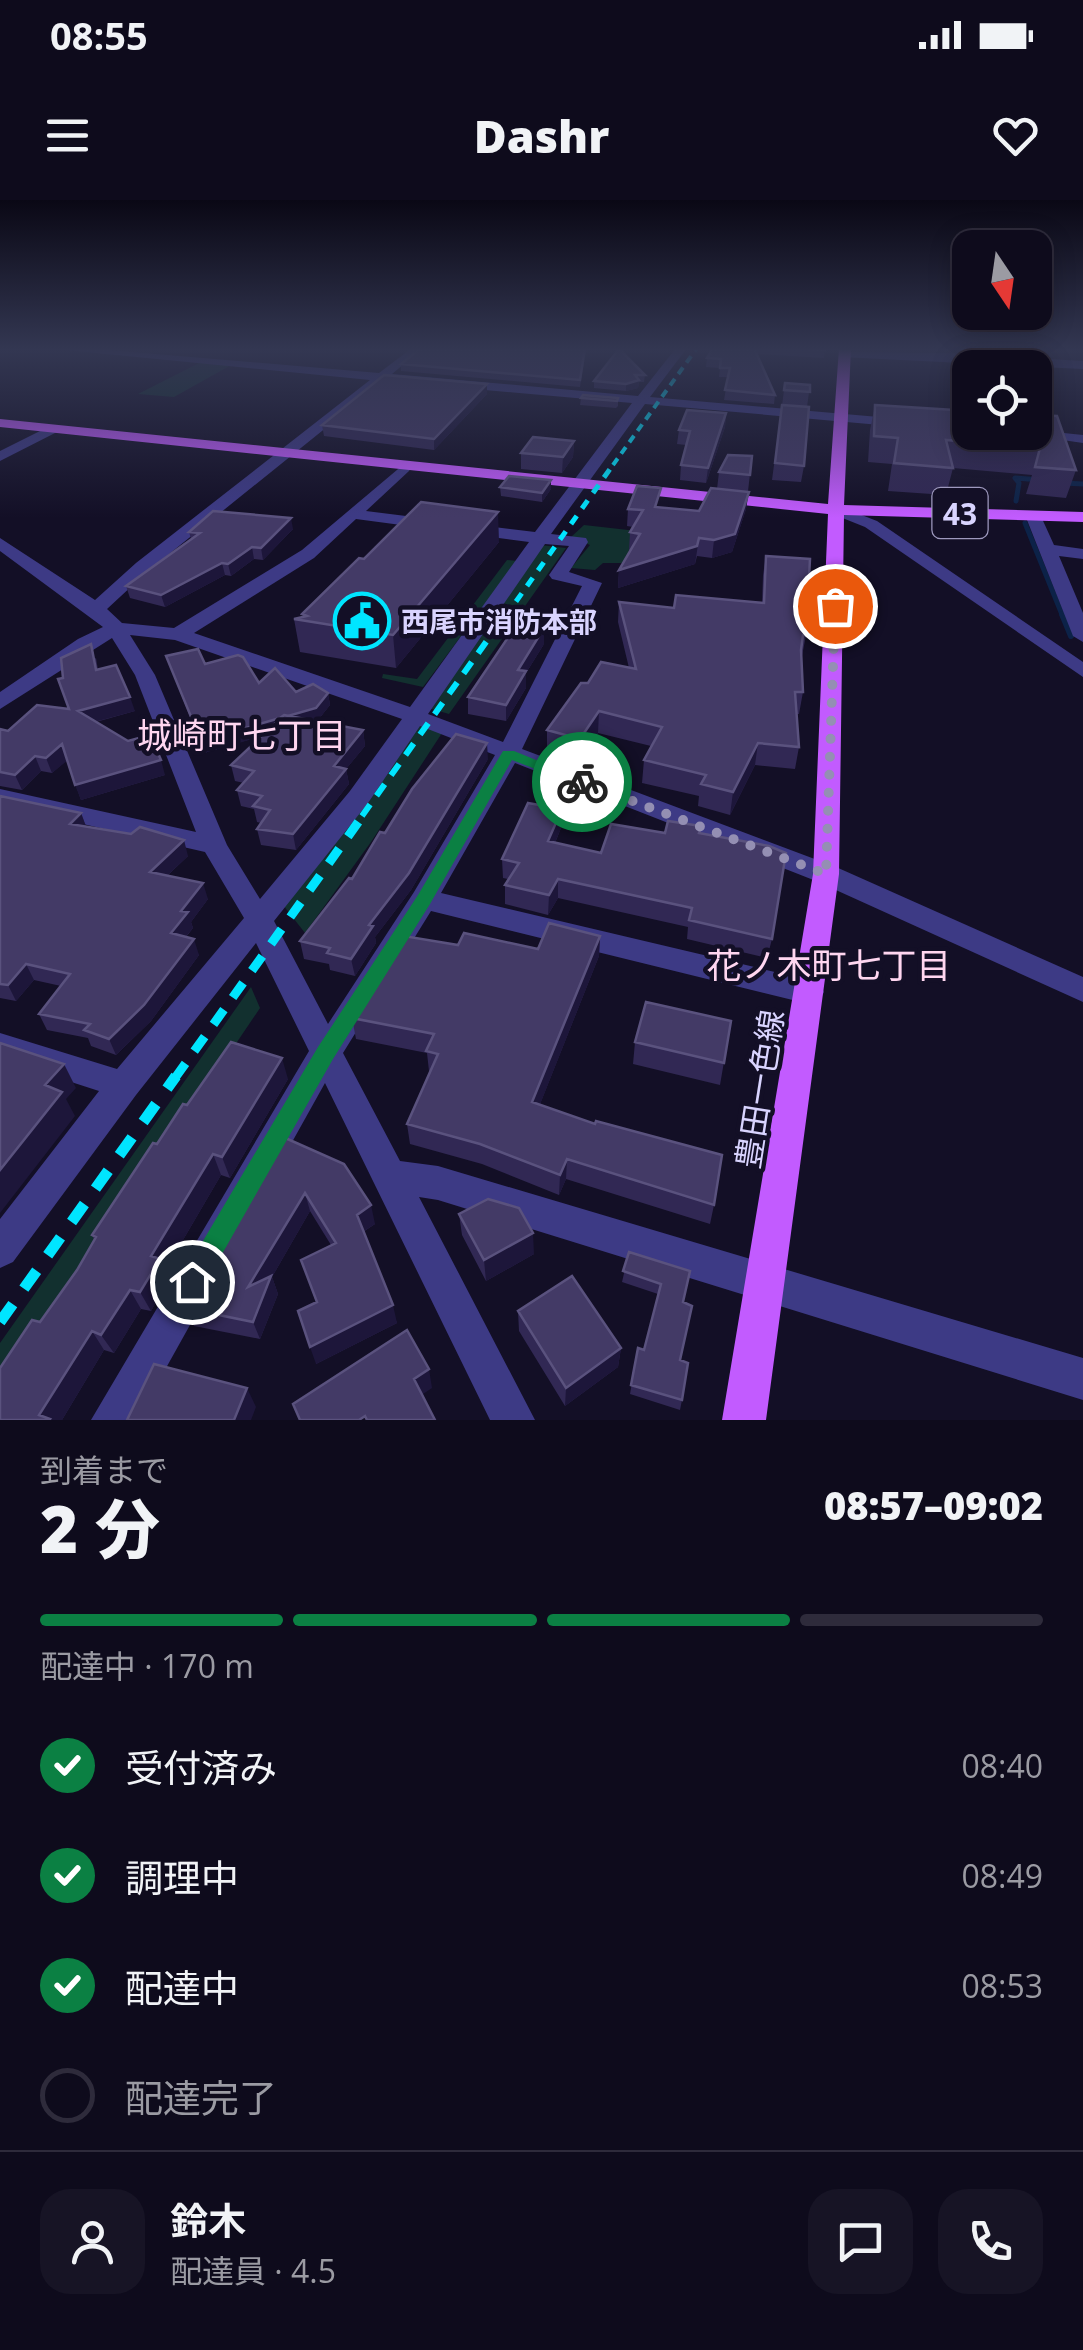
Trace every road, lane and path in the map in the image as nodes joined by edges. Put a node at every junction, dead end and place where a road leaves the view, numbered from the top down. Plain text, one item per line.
1 (345, 405) edge
2 (638, 405) edge
3 (696, 405) edge
4 (841, 405) edge
5 (840, 418) junction
6 (0, 424) edge
7 (952, 427) edge
8 (52, 429) junction
9 (1052, 436) edge
10 (1083, 439) edge
11 (287, 454) junction
12 (0, 457) edge
13 (404, 468) junction
14 (577, 483) junction
15 (836, 510) junction
16 (354, 514) junction
17 (1033, 515) junction
18 (1083, 516) edge
19 (540, 538) junction
20 (0, 543) edge
21 (1047, 549) junction
22 (1083, 554) edge
23 (96, 609) junction
24 (116, 628) junction
25 (178, 634) junction
26 (1083, 639) edge
27 (1058, 653) junction
28 (1083, 671) edge
29 (0, 702) edge
30 (414, 716) junction
31 (508, 754) junction
32 (0, 797) edge
33 (214, 845) junction
34 (826, 874) junction
35 (424, 899) junction
36 (260, 920) junction
37 (1083, 990) edge
38 (809, 992) junction
39 (0, 1046) edge
40 (325, 1053) junction
41 (124, 1085) junction
42 (392, 1176) junction
43 (0, 1249) edge
44 (766, 1280) junction
45 (1083, 1379) edge
46 (113, 1420) edge
47 (513, 1420) edge
48 (744, 1420) edge

1 - 11 street
2 - 14 street
3 - 5 street
4 - 5 main road, 豊田一色線
5 - 7 street
5 - 15 main road, 豊田一色線
6 - 8 main road
8 - 11 main road
8 - 12 street
9 - 10 street
11 - 13 main road
11 - 23 street
13 - 14 main road
13 - 16 street
14 - 15 main road
14 - 19 street
15 - 17 main road, 43
15 - 27 street
15 - 34 main road, 豊田一色線
16 - 19 street
16 - 25 street
17 - 18 main road, 43
17 - 21 street
19 - 30 street
19 - 31 street
20 - 23 street
21 - 22 street
21 - 26 street
23 - 24 street
24 - 25 street
24 - 29 street
24 - 33 street
25 - 30 street
26 - 27 street
27 - 28 street
30 - 31 street
30 - 36 street
31 - 34 street
31 - 35 street
32 - 33 street
33 - 36 street
34 - 37 street
34 - 38 main road, 豊田一色線
35 - 38 street
35 - 40 street
36 - 40 street
36 - 41 street
38 - 44 main road, 豊田一色線
39 - 41 street
40 - 42 street
40 - 46 street
41 - 43 street
42 - 44 street
42 - 47 street
44 - 45 street
44 - 48 main road, 豊田一色線

